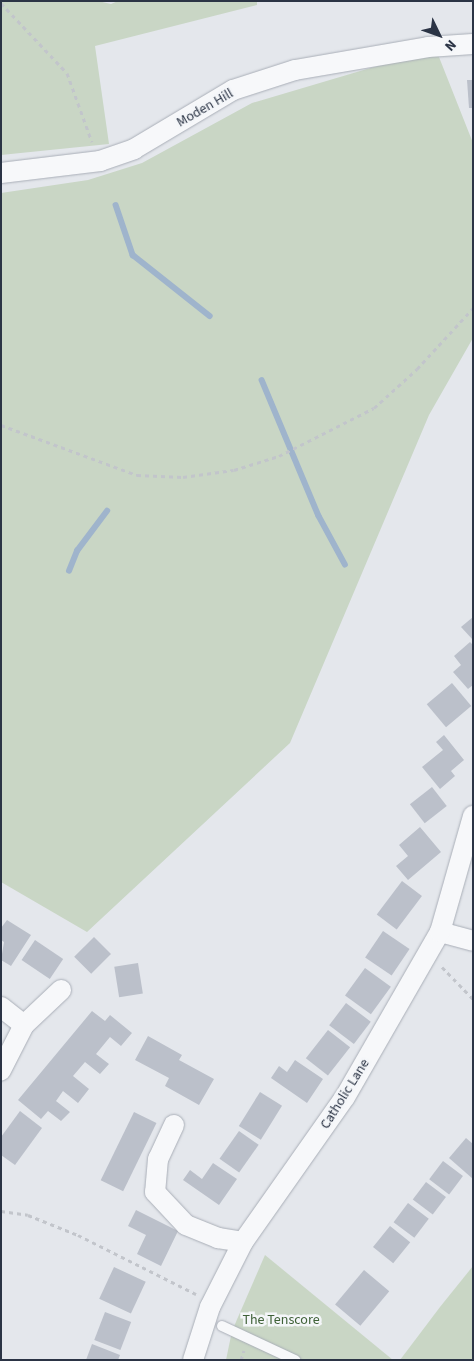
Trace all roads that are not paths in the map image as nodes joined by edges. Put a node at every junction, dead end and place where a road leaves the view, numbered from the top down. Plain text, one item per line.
1 (473, 44) edge
2 (1, 173) edge
3 (473, 816) edge
4 (440, 932) junction
5 (473, 941) edge
6 (61, 990) dead end
7 (1, 1007) edge
8 (24, 1025) junction
9 (1, 1070) edge
10 (174, 1125) dead end
11 (243, 1242) junction
12 (222, 1326) dead end
13 (193, 1360) edge
14 (295, 1360) edge

1 - 2 street, Moden Hill
3 - 4 street, Catholic Lane
4 - 5 street
4 - 11 street, Catholic Lane
6 - 8 street
7 - 8 street
8 - 9 street
10 - 11 street
11 - 13 street, Catholic Lane
12 - 14 lane

